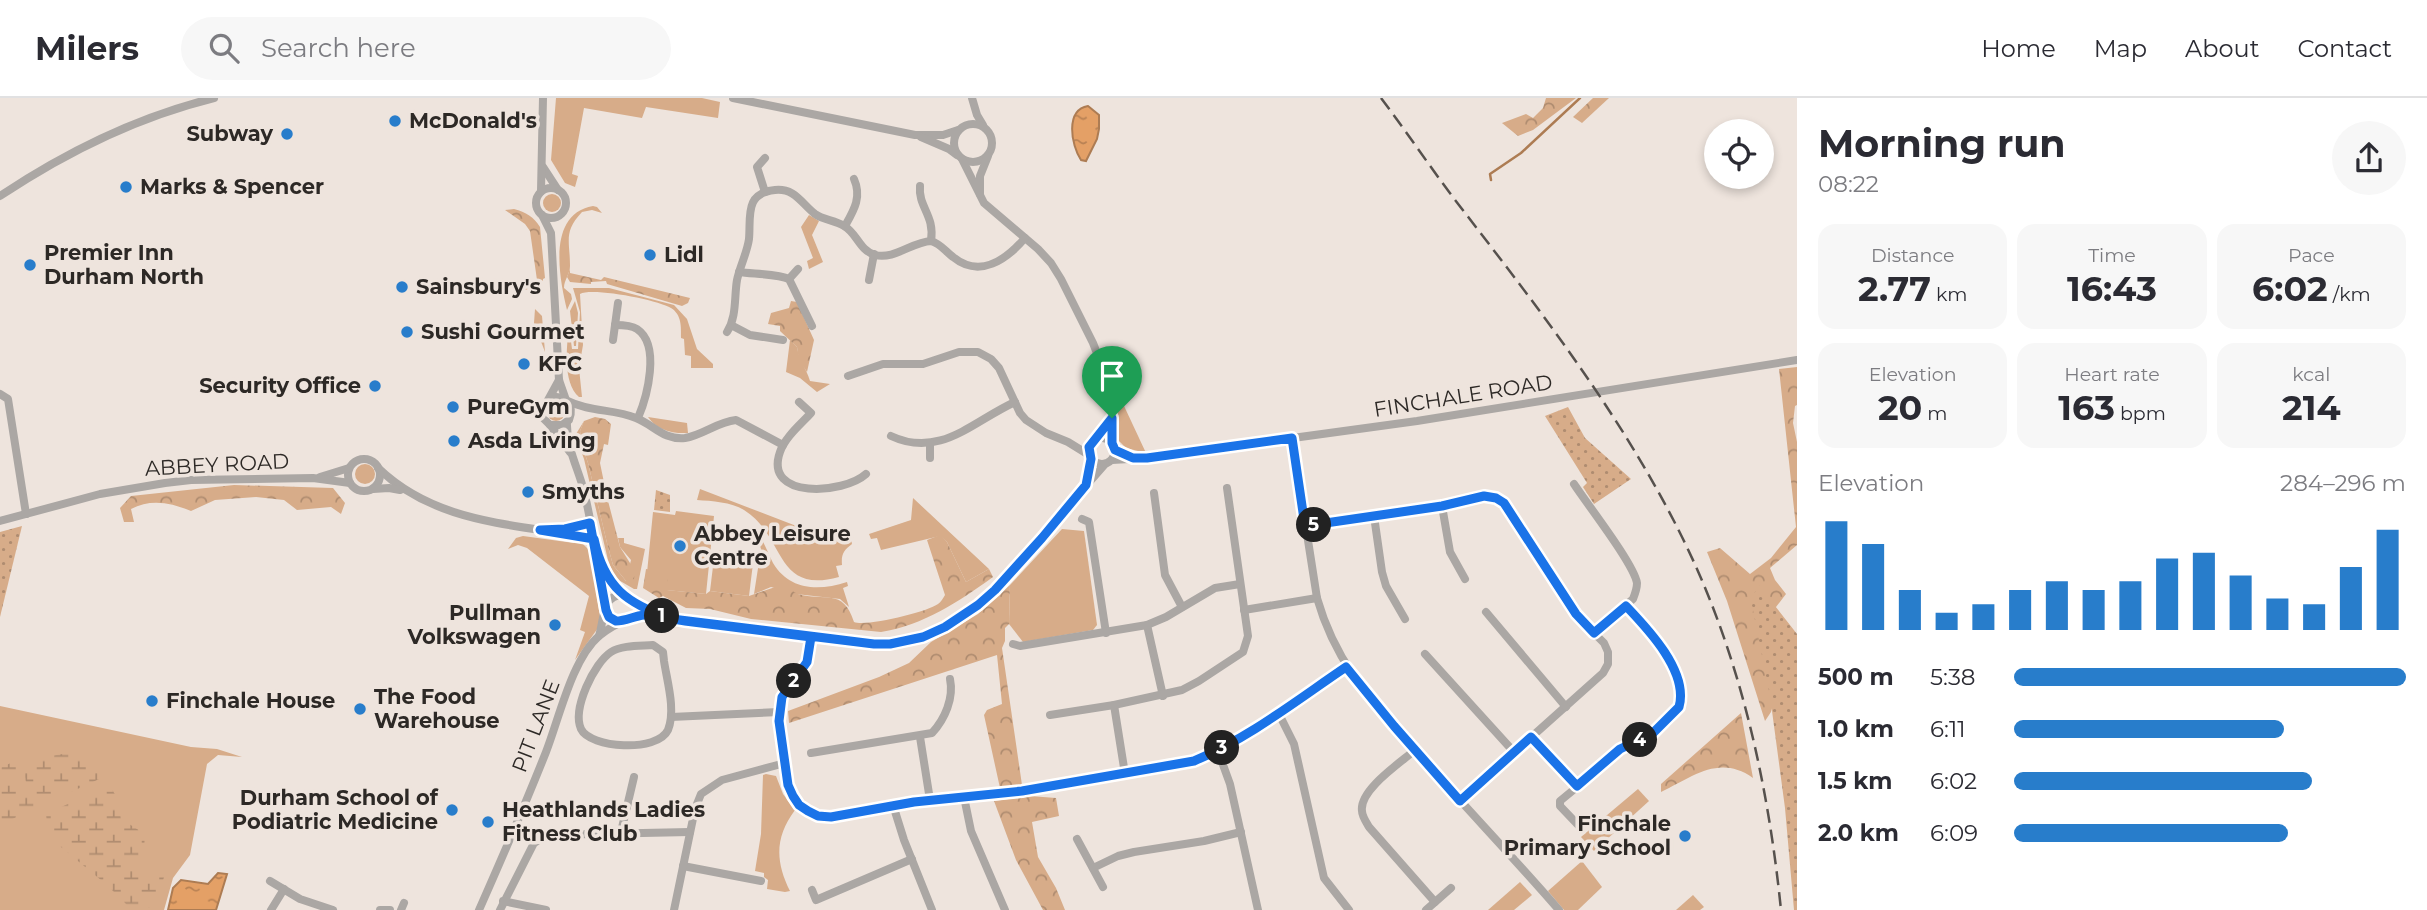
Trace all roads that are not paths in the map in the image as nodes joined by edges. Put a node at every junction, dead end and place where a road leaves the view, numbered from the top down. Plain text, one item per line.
1 (215, 98) edge
2 (733, 98) edge
3 (544, 99) edge
4 (972, 100) edge
5 (985, 128) junction
6 (959, 129) junction
7 (915, 135) junction
8 (988, 155) junction
9 (960, 157) junction
10 (765, 158) dead end
11 (543, 167) junction
12 (853, 179) dead end
13 (920, 186) dead end
14 (558, 190) junction
15 (541, 191) junction
16 (765, 192) junction
17 (910, 195) dead end
18 (0, 196) edge
19 (980, 197) junction
20 (920, 198) junction
21 (560, 214) junction
22 (542, 215) junction
23 (845, 226) junction
24 (551, 233) junction
25 (1026, 238) junction
26 (931, 241) junction
27 (874, 254) junction
28 (798, 269) dead end
29 (739, 272) junction
30 (789, 279) junction
31 (869, 280) dead end
32 (618, 303) dead end
33 (615, 325) junction
34 (812, 327) dead end
35 (613, 340) dead end
36 (783, 340) dead end
37 (1797, 360) edge
38 (848, 376) dead end
39 (559, 380) junction
40 (0, 394) edge
41 (550, 398) junction
42 (567, 400) junction
43 (799, 402) dead end
44 (1015, 402) junction
45 (592, 410) junction
46 (638, 418) junction
47 (1112, 418) junction
48 (568, 421) junction
49 (550, 425) junction
50 (891, 436) dead end
51 (1292, 438) junction
52 (1094, 441) junction
53 (1068, 442) junction
54 (930, 443) junction
55 (783, 445) junction
56 (1114, 447) junction
57 (571, 454) junction
58 (1090, 457) junction
59 (930, 458) dead end
60 (1133, 458) junction
61 (1108, 462) junction
62 (349, 468) junction
63 (378, 468) junction
64 (313, 478) junction
65 (864, 479) dead end
66 (350, 483) junction
67 (1574, 484) dead end
68 (1086, 485) junction
69 (1227, 488) dead end
70 (373, 489) junction
71 (406, 492) junction
72 (1154, 493) dead end
73 (1442, 506) junction
74 (26, 514) junction
75 (1374, 516) junction
76 (1082, 519) dead end
77 (0, 521) edge
78 (590, 523) junction
79 (1305, 526) junction
80 (540, 530) junction
81 (594, 539) junction
82 (597, 556) junction
83 (1465, 579) dead end
84 (1240, 584) junction
85 (627, 597) junction
86 (1317, 598) junction
87 (1626, 606) junction
88 (606, 607) junction
89 (1182, 607) junction
90 (1244, 611) junction
91 (1486, 612) dead end
92 (659, 615) junction
93 (1405, 619) dead end
94 (626, 620) junction
95 (1147, 625) junction
96 (1106, 633) junction
97 (1594, 633) junction
98 (599, 636) junction
99 (811, 637) junction
100 (1013, 644) dead end
101 (1425, 654) dead end
102 (1346, 667) junction
103 (950, 678) dead end
104 (1163, 696) junction
105 (1114, 705) junction
106 (1566, 707) junction
107 (779, 712) junction
108 (1279, 714) junction
109 (1050, 715) dead end
110 (671, 717) junction
111 (920, 737) junction
112 (1531, 737) junction
113 (1415, 750) junction
114 (1218, 751) junction
115 (1514, 752) junction
116 (811, 753) dead end
117 (785, 763) junction
118 (1125, 774) junction
119 (634, 777) dead end
120 (1577, 786) junction
121 (964, 797) junction
122 (930, 800) junction
123 (1460, 801) junction
124 (893, 805) junction
125 (1580, 827) dead end
126 (621, 832) junction
127 (690, 832) junction
128 (1241, 832) junction
129 (1077, 839) dead end
130 (912, 859) junction
131 (683, 866) junction
132 (1093, 868) junction
133 (270, 881) dead end
134 (761, 881) dead end
135 (1102, 887) dead end
136 (1451, 888) dead end
137 (284, 889) junction
138 (812, 890) dead end
139 (1435, 902) junction
140 (501, 905) edge
141 (1426, 909) edge
142 (271, 910) edge
143 (329, 910) edge
144 (380, 910) edge
145 (390, 910) edge
146 (479, 910) edge
147 (546, 910) edge
148 (674, 910) edge
149 (932, 910) edge
150 (1005, 910) edge
151 (1258, 910) edge
152 (1349, 910) edge
153 (1559, 910) edge

1 - 18 street
2 - 7 street
3 - 11 street
4 - 5 street
4 - 6 street
5 - 6 street
5 - 8 street
6 - 7 street
6 - 9 street
7 - 9 street
8 - 9 street
8 - 19 street
9 - 19 street
10 - 16 street
11 - 14 street
11 - 15 street
12 - 23 street
13 - 20 street
14 - 15 street
14 - 21 street
15 - 22 street
16 - 23 street
16 - 29 street
17 - 20 street
19 - 25 street
20 - 26 street
21 - 22 street
21 - 24 street
22 - 24 street
23 - 27 street
24 - 39 street
25 - 26 street
25 - 47 street
26 - 27 street
27 - 31 street
28 - 30 street
29 - 30 street
29 - 36 street
30 - 34 street
32 - 33 street
33 - 35 street
33 - 46 street
37 - 51 street, FINCHALE ROAD
38 - 44 street
39 - 41 street
39 - 42 street
40 - 74 street
41 - 42 street
41 - 49 street
42 - 45 street
42 - 48 street
43 - 55 street
44 - 53 street
44 - 54 street
45 - 46 street
45 - 48 street
46 - 55 street
47 - 52 street
47 - 56 street
48 - 49 street
48 - 57 street
49 - 57 street
50 - 54 street
51 - 60 street, FINCHALE ROAD
51 - 79 street
52 - 53 street
52 - 56 street
52 - 58 street
53 - 58 street
54 - 59 street
55 - 65 street
56 - 60 street, FINCHALE ROAD
56 - 61 street
57 - 78 street
58 - 61 street
58 - 68 street
60 - 61 street, FINCHALE ROAD
61 - 68 street
62 - 63 street
62 - 64 street
62 - 66 street
63 - 70 street
63 - 71 street
64 - 66 street
64 - 74 street, ABBEY ROAD
66 - 70 street
67 - 87 street
68 - 99 street
69 - 84 street
70 - 71 street
71 - 80 street
72 - 89 street
73 - 75 street
73 - 83 street
73 - 97 street
74 - 77 street, ABBEY ROAD
75 - 79 street
75 - 93 street
76 - 96 street
78 - 80 street
78 - 81 street
79 - 86 street
80 - 81 street
81 - 82 street
82 - 85 street
82 - 88 street
84 - 89 street
84 - 90 street
85 - 88 street
85 - 92 street
85 - 94 street
86 - 90 street
86 - 102 street
87 - 97 street
87 - 120 street
88 - 94 street
88 - 98 street, PIT LANE
89 - 95 street
90 - 104 street
91 - 106 street
92 - 94 street
92 - 99 street
94 - 98 street, PIT LANE
95 - 96 street
95 - 104 street
96 - 100 street
97 - 106 street
98 - 146 street, PIT LANE
99 - 107 street
101 - 115 street
102 - 108 street
102 - 113 street
103 - 111 street
104 - 105 street
105 - 109 street
105 - 118 street
106 - 112 street
107 - 110 street
107 - 117 street
108 - 114 street
108 - 152 street
110 - 110 street
111 - 116 street
111 - 122 street
112 - 115 street
112 - 120 street
113 - 123 street
113 - 139 street
114 - 118 street
114 - 128 street
115 - 123 street
117 - 124 street
117 - 127 street
118 - 121 street
119 - 126 street
120 - 125 street
121 - 122 street
121 - 150 street
122 - 124 street
123 - 153 street
124 - 130 street
126 - 127 street
126 - 140 street
127 - 131 street
128 - 132 street
128 - 151 street
129 - 132 street
130 - 138 street
130 - 149 street
131 - 134 street
131 - 148 street
132 - 135 street
133 - 137 street
136 - 139 street
137 - 142 street
137 - 143 street
139 - 141 street
140 - 147 street
144 - 145 street

